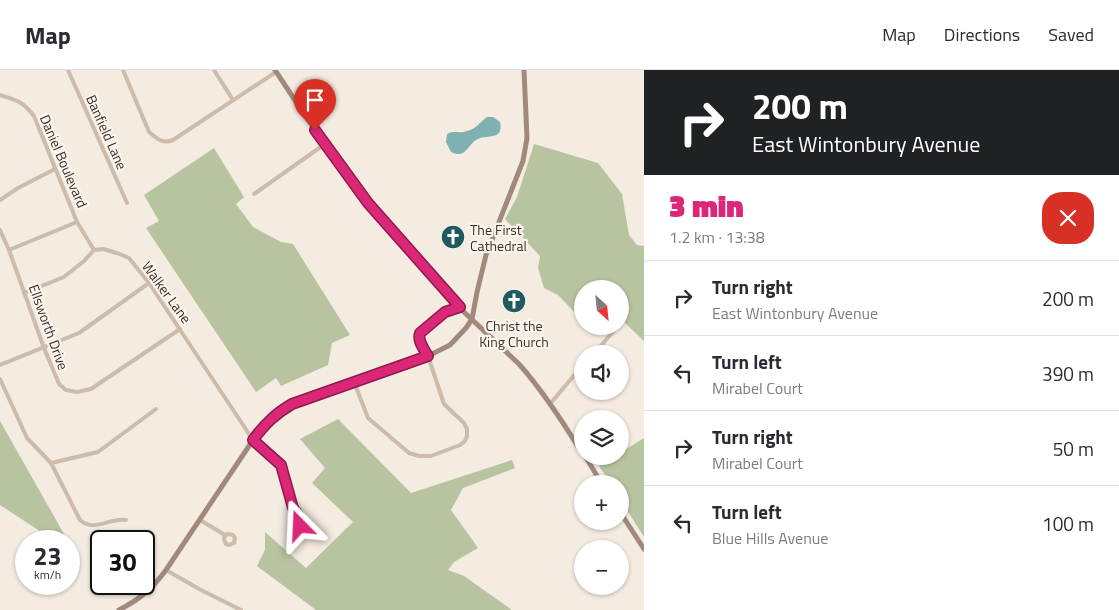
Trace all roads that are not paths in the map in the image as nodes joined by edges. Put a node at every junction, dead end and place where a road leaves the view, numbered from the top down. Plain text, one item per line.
1 (68, 70) edge
2 (122, 70) edge
3 (214, 70) edge
4 (524, 70) edge
5 (276, 71) edge
6 (0, 95) edge
7 (233, 100) junction
8 (324, 144) junction
9 (55, 169) junction
10 (254, 194) dead end
11 (0, 200) edge
12 (127, 203) dead end
13 (77, 222) junction
14 (0, 230) edge
15 (9, 250) junction
16 (94, 250) junction
17 (149, 283) junction
18 (24, 293) junction
19 (460, 307) junction
20 (472, 319) junction
21 (180, 329) junction
22 (610, 335) edge
23 (602, 345) edge
24 (44, 348) junction
25 (428, 356) junction
26 (0, 365) edge
27 (574, 376) edge
28 (0, 379) edge
29 (354, 382) junction
30 (550, 404) junction
31 (156, 409) dead end
32 (253, 440) junction
33 (574, 441) edge
34 (50, 463) junction
35 (301, 519) dead end
36 (126, 520) dead end
37 (200, 520) junction
38 (629, 526) edge
39 (225, 536) dead end
40 (644, 549) edge
41 (166, 570) junction
42 (119, 610) edge
43 (241, 610) edge

1 - 12 street, Banfield Lane
2 - 7 street
3 - 7 street
4 - 20 main road
5 - 7 street
5 - 8 main road
6 - 9 street, Daniel Boulevard
8 - 10 street
8 - 19 main road
9 - 11 street
9 - 13 street, Daniel Boulevard
13 - 15 street
13 - 16 street, Daniel Boulevard
14 - 15 street, Ellsworth Drive
15 - 18 street, Ellsworth Drive
16 - 17 street, Walker Lane
16 - 18 street
17 - 21 street, Walker Lane
17 - 24 street
18 - 24 street, Ellsworth Drive
19 - 20 main road
19 - 25 street
20 - 25 main road
20 - 30 main road
21 - 24 street, Ellsworth Drive
21 - 32 street, Walker Lane
22 - 23 street
24 - 26 street
25 - 29 main road
25 - 29 street
27 - 30 street
28 - 34 street
29 - 32 main road
30 - 33 main road
31 - 34 street
32 - 35 street, Walker Lane
32 - 37 main road
34 - 36 street
37 - 39 street
37 - 41 main road
38 - 40 main road
41 - 42 main road
41 - 43 street

